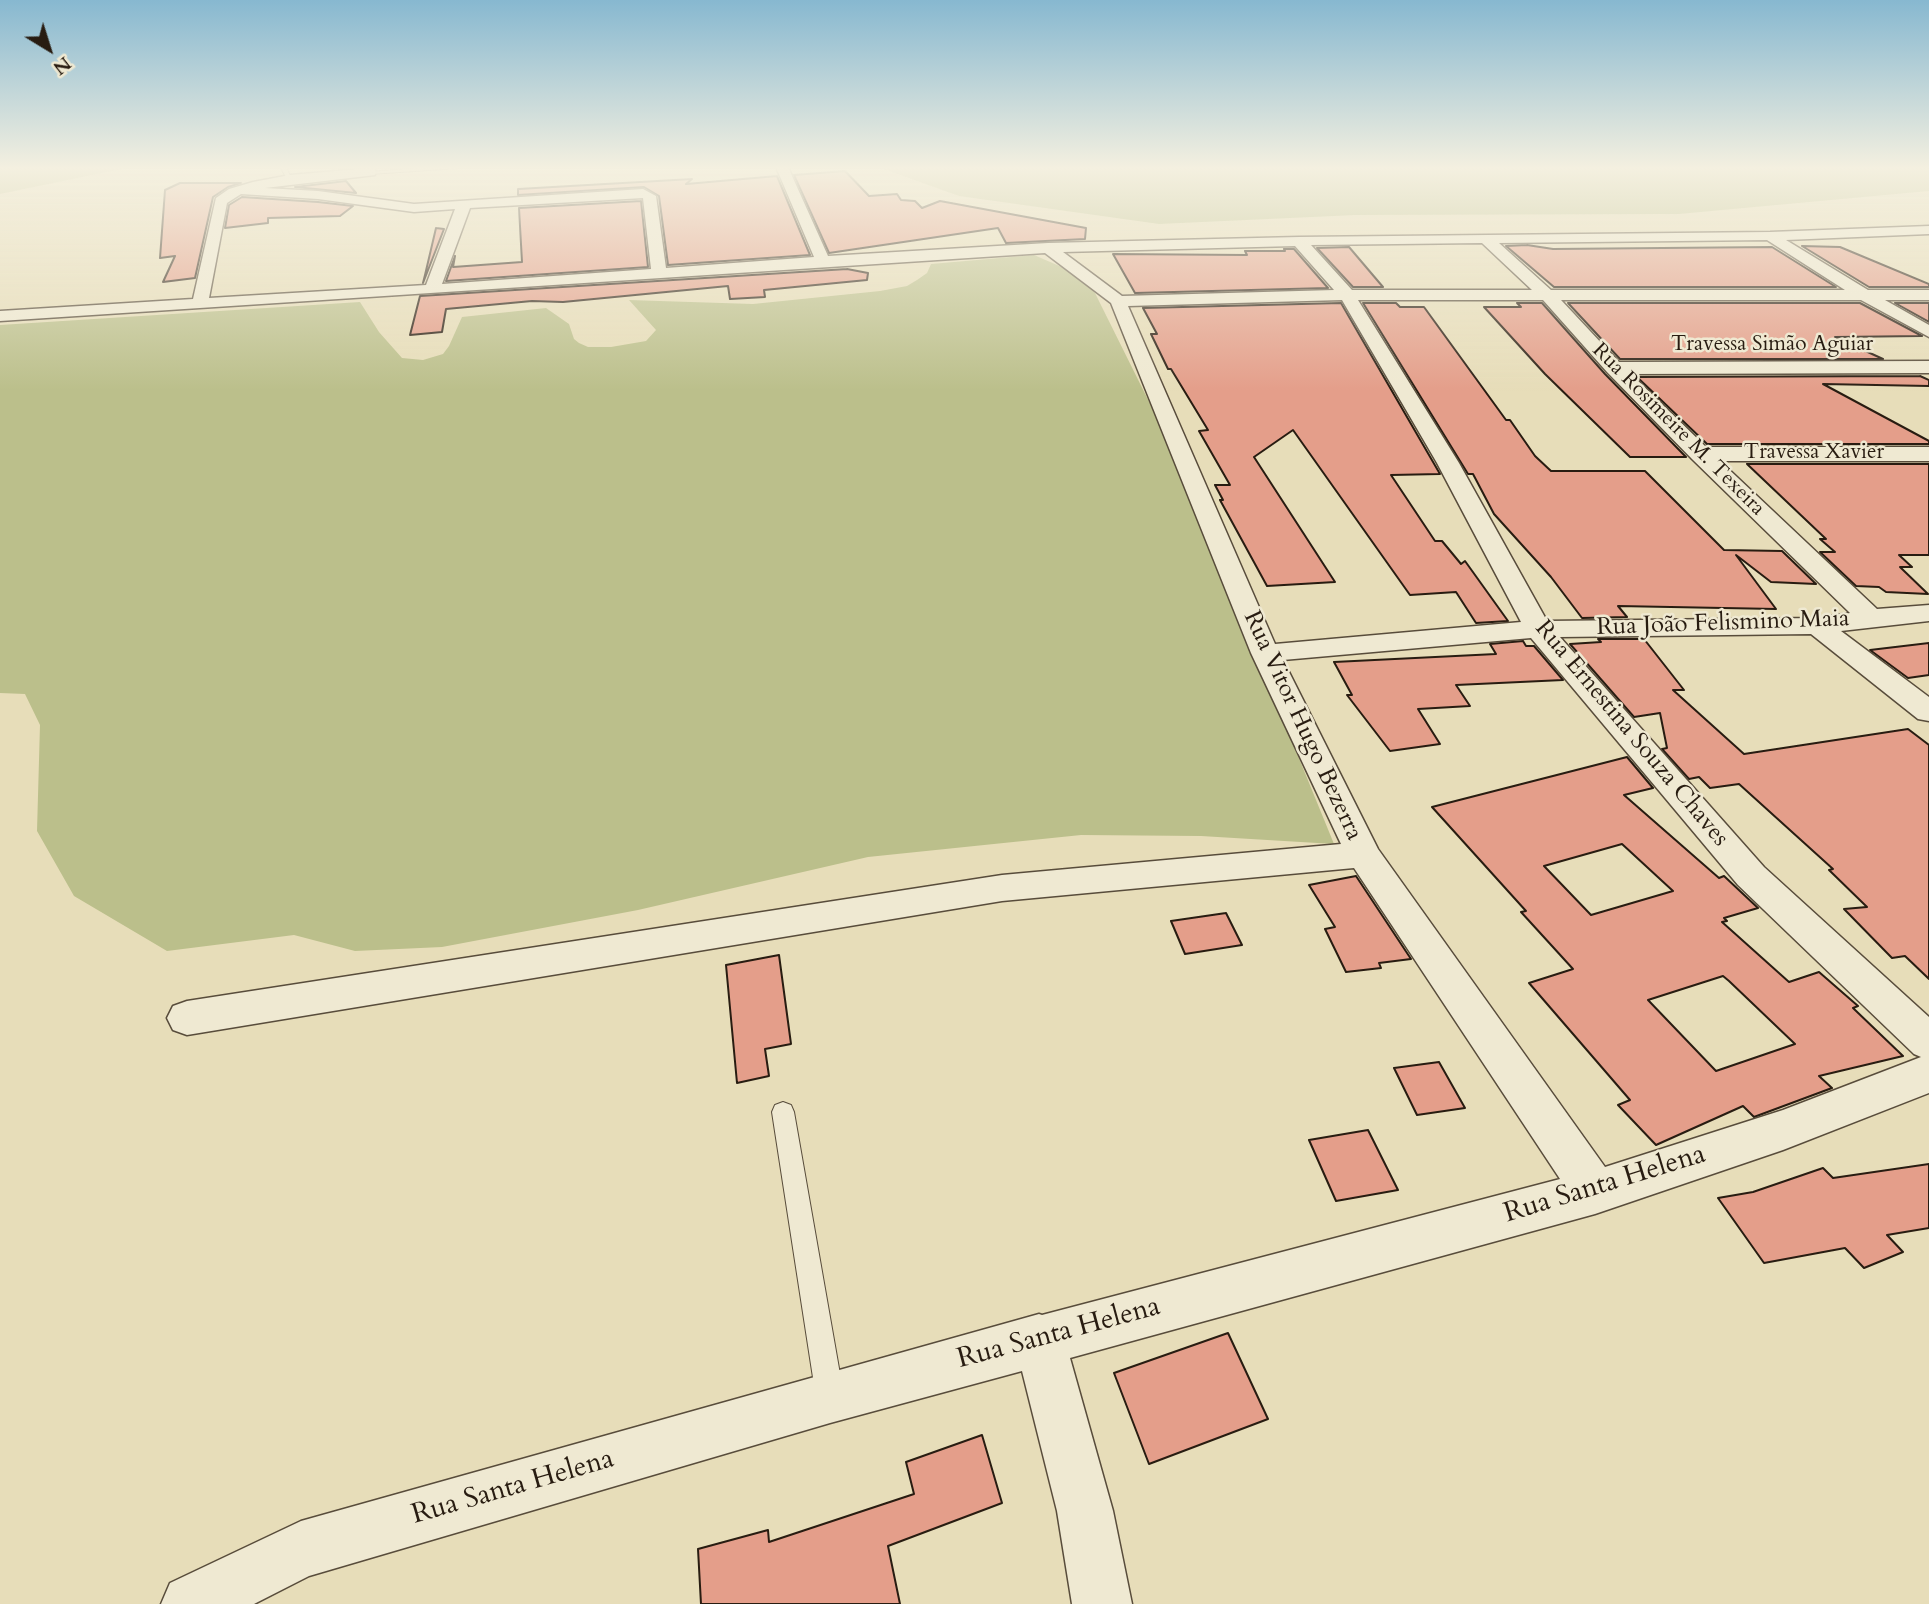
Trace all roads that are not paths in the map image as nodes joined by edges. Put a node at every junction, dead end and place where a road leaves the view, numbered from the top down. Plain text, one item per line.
1 (213, 242) edge
2 (450, 242) edge
3 (655, 242) edge
4 (815, 242) edge
5 (1268, 242) edge
6 (1300, 242) edge
7 (1489, 242) edge
8 (1779, 242) edge
9 (1048, 248) junction
10 (823, 261) junction
11 (659, 273) junction
12 (432, 290) junction
13 (1347, 295) junction
14 (1929, 295) edge
15 (1548, 296) junction
16 (1866, 296) junction
17 (1118, 300) junction
18 (200, 304) junction
19 (0, 316) edge
20 (1929, 332) edge
21 (1929, 367) edge
22 (1614, 368) junction
23 (1700, 454) junction
24 (1929, 454) edge
25 (1929, 613) edge
26 (1871, 618) junction
27 (1818, 626) junction
28 (1538, 629) junction
29 (1265, 653) junction
30 (1929, 712) edge
31 (1363, 855) junction
32 (187, 1018) dead end
33 (1929, 1042) edge
34 (1929, 1072) edge
35 (783, 1112) dead end
36 (1595, 1192) junction
37 (1040, 1339) junction
38 (830, 1397) junction
39 (191, 1604) edge
40 (1102, 1604) edge

1 - 18 street
2 - 12 street
3 - 11 street
4 - 10 street
5 - 9 street
6 - 13 street, Rua Ernestina Souza Chaves
7 - 15 street, Rua Rosimeire M. Texeira
8 - 16 street
9 - 10 street
9 - 17 street
10 - 11 street
11 - 12 street
12 - 18 street
13 - 15 street
13 - 17 street
13 - 28 street, Rua Ernestina Souza Chaves
14 - 16 street
15 - 16 street
15 - 22 street, Rua Rosimeire M. Texeira
16 - 20 street
17 - 29 street, Rua Vitor Hugo Bezerra
18 - 19 street
21 - 22 street, Travessa Simão Aguiar
22 - 23 street, Rua Rosimeire M. Texeira
23 - 24 street, Travessa Xavier
23 - 26 street, Rua Rosimeire M. Texeira
25 - 26 street, Rua João Felismino Maia
26 - 27 street, Rua João Felismino Maia
27 - 28 street, Rua João Felismino Maia
27 - 30 street
28 - 29 street, Rua João Felismino Maia
28 - 33 street, Rua Ernestina Souza Chaves
29 - 31 street, Rua Vitor Hugo Bezerra
31 - 32 street
31 - 36 street, Rua Vitor Hugo Bezerra
34 - 36 street, Rua Santa Helena
35 - 38 lane
36 - 37 street, Rua Santa Helena
37 - 38 street, Rua Santa Helena
37 - 40 street
38 - 39 street, Rua Santa Helena

